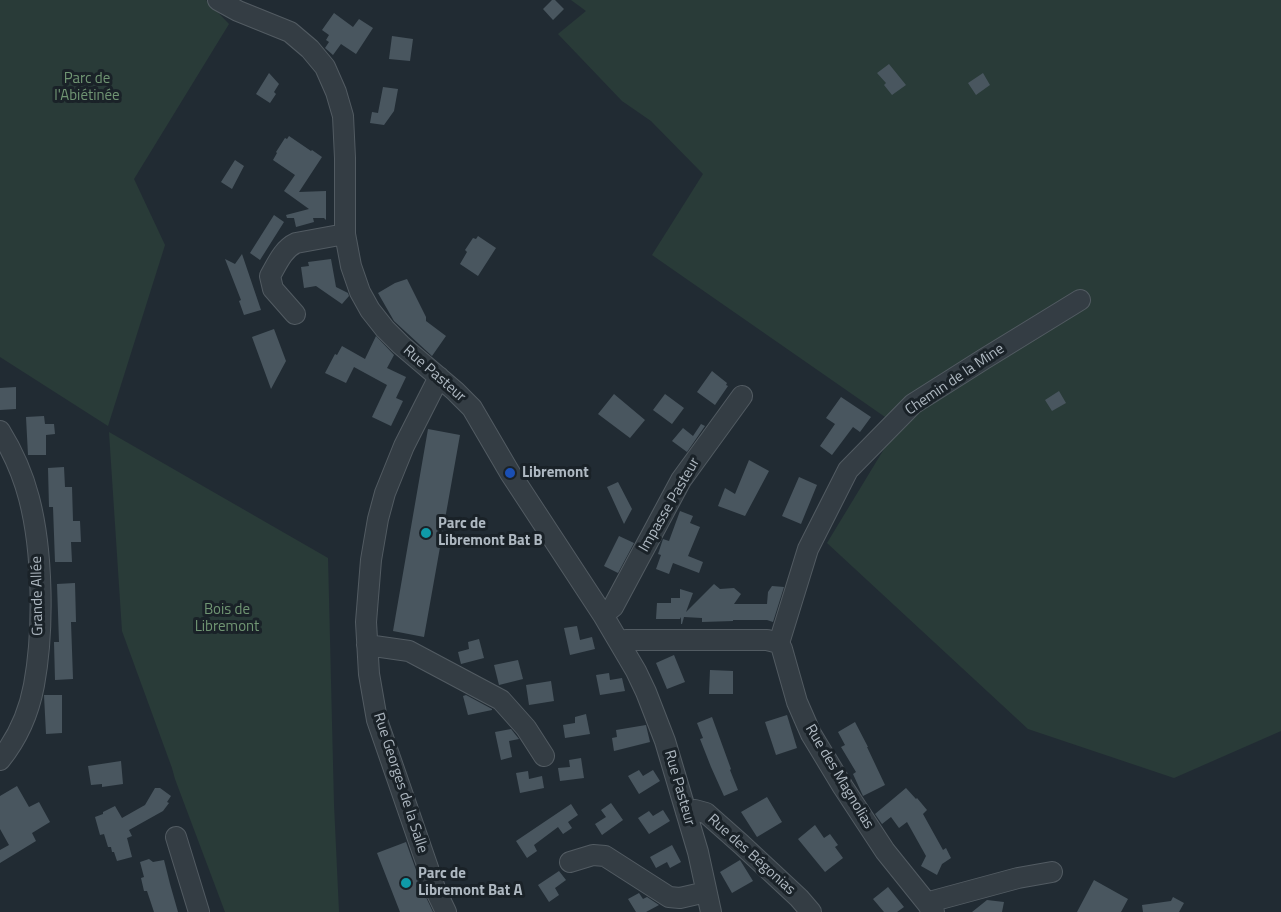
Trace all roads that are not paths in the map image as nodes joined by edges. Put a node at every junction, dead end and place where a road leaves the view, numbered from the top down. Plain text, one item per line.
1 (218, 0) edge
2 (345, 234) junction
3 (1080, 300) dead end
4 (295, 314) dead end
5 (439, 377) junction
6 (742, 396) dead end
7 (0, 431) edge
8 (603, 615) junction
9 (620, 643) junction
10 (779, 643) junction
11 (367, 645) junction
12 (544, 756) dead end
13 (0, 760) edge
14 (686, 812) junction
15 (176, 837) dead end
16 (570, 862) dead end
17 (1052, 872) dead end
18 (706, 892) junction
19 (931, 908) edge
20 (199, 912) edge
21 (446, 912) edge
22 (711, 912) edge
23 (811, 912) edge

1 - 2 street, Rue Pasteur
2 - 4 street
2 - 5 street, Rue Pasteur
3 - 10 street, Chemin de la Mine
5 - 8 street, Rue Pasteur
5 - 11 street, Rue Georges de la Salle
6 - 8 street, Impasse Pasteur
7 - 13 street, Grande Allée
8 - 9 street, Rue Pasteur
9 - 10 street
9 - 14 street, Rue Pasteur
10 - 19 street, Rue des Magnolias
11 - 12 street
11 - 21 street, Rue Georges de la Salle
14 - 18 street, Rue Pasteur
14 - 23 street, Rue des Bégonias
15 - 20 street
16 - 18 street
17 - 19 street
18 - 22 street, Rue Pasteur

